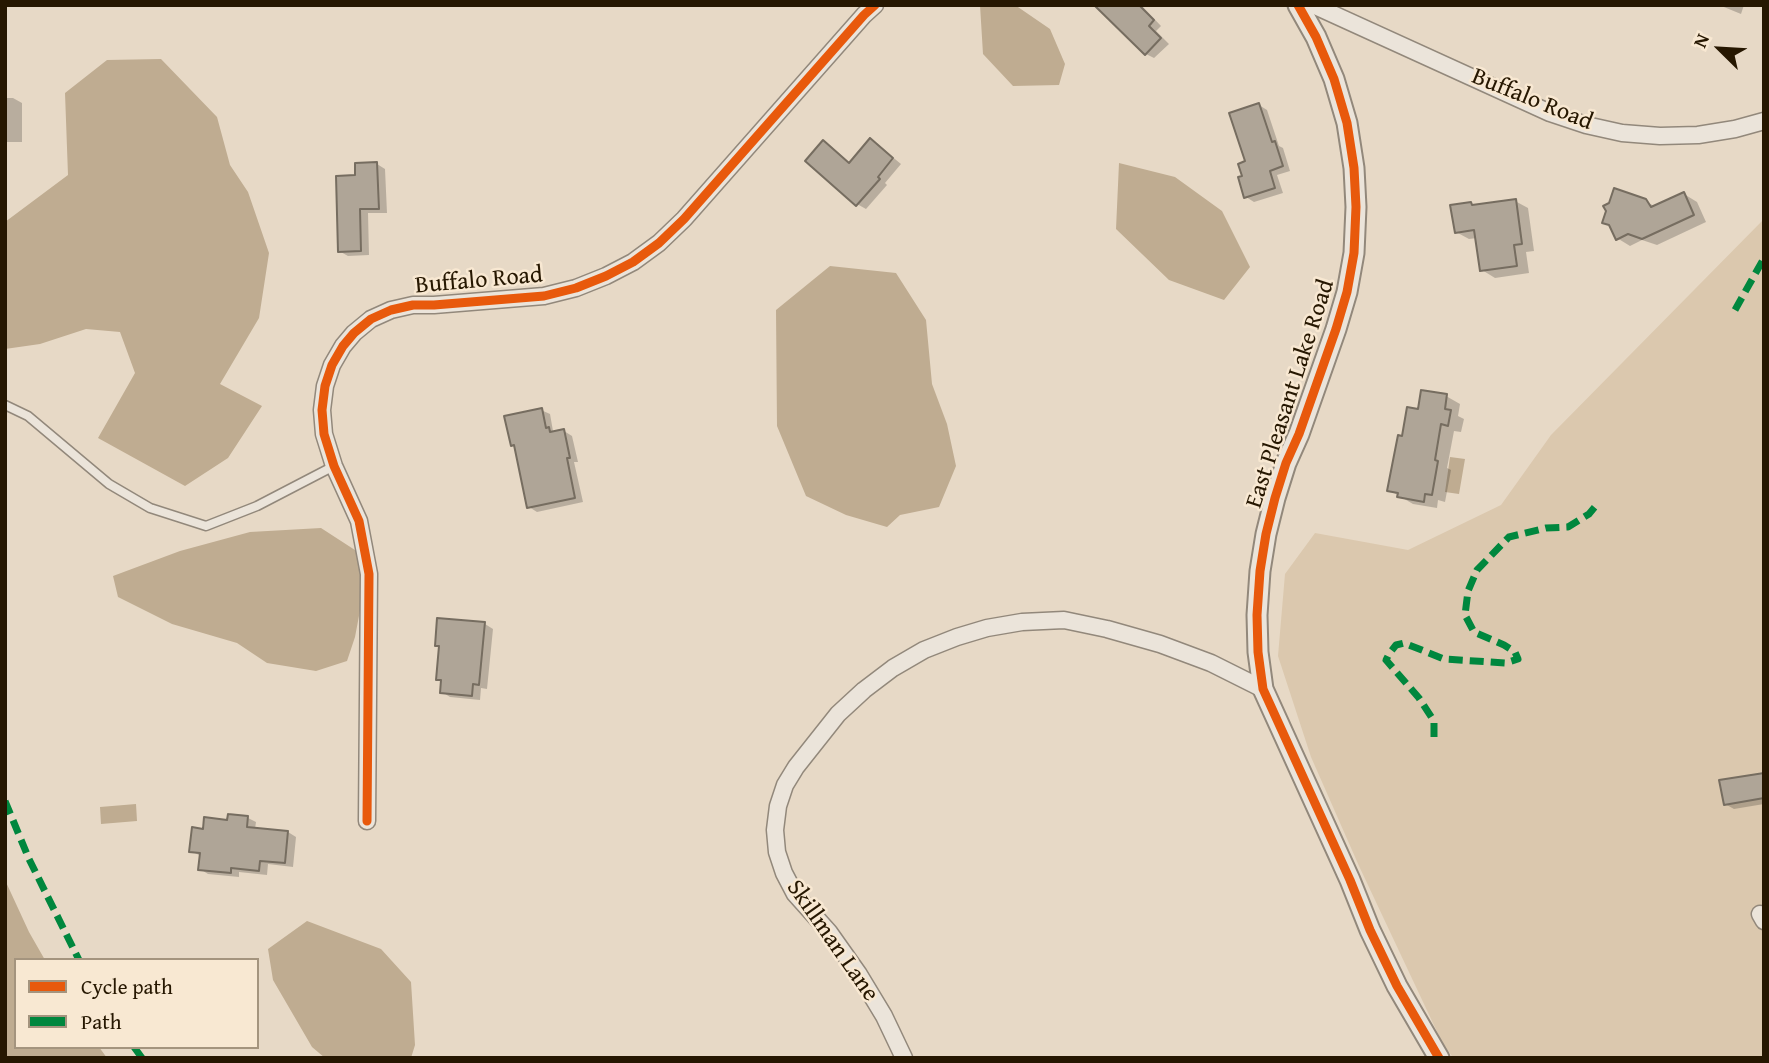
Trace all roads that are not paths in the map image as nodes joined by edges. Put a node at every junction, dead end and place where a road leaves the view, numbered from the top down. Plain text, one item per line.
1 (875, 5) edge
2 (1298, 5) edge
3 (1313, 5) edge
4 (1764, 121) edge
5 (5, 405) edge
6 (334, 466) junction
7 (1263, 689) junction
8 (367, 821) dead end
9 (904, 1058) edge
10 (1439, 1058) edge

1 - 6 street, Buffalo Road
2 - 7 street, East Pleasant Lake Road
3 - 4 street, Buffalo Road
5 - 6 lane
6 - 8 street, Buffalo Road
7 - 9 street, Skillman Lane
7 - 10 street, East Pleasant Lake Road

